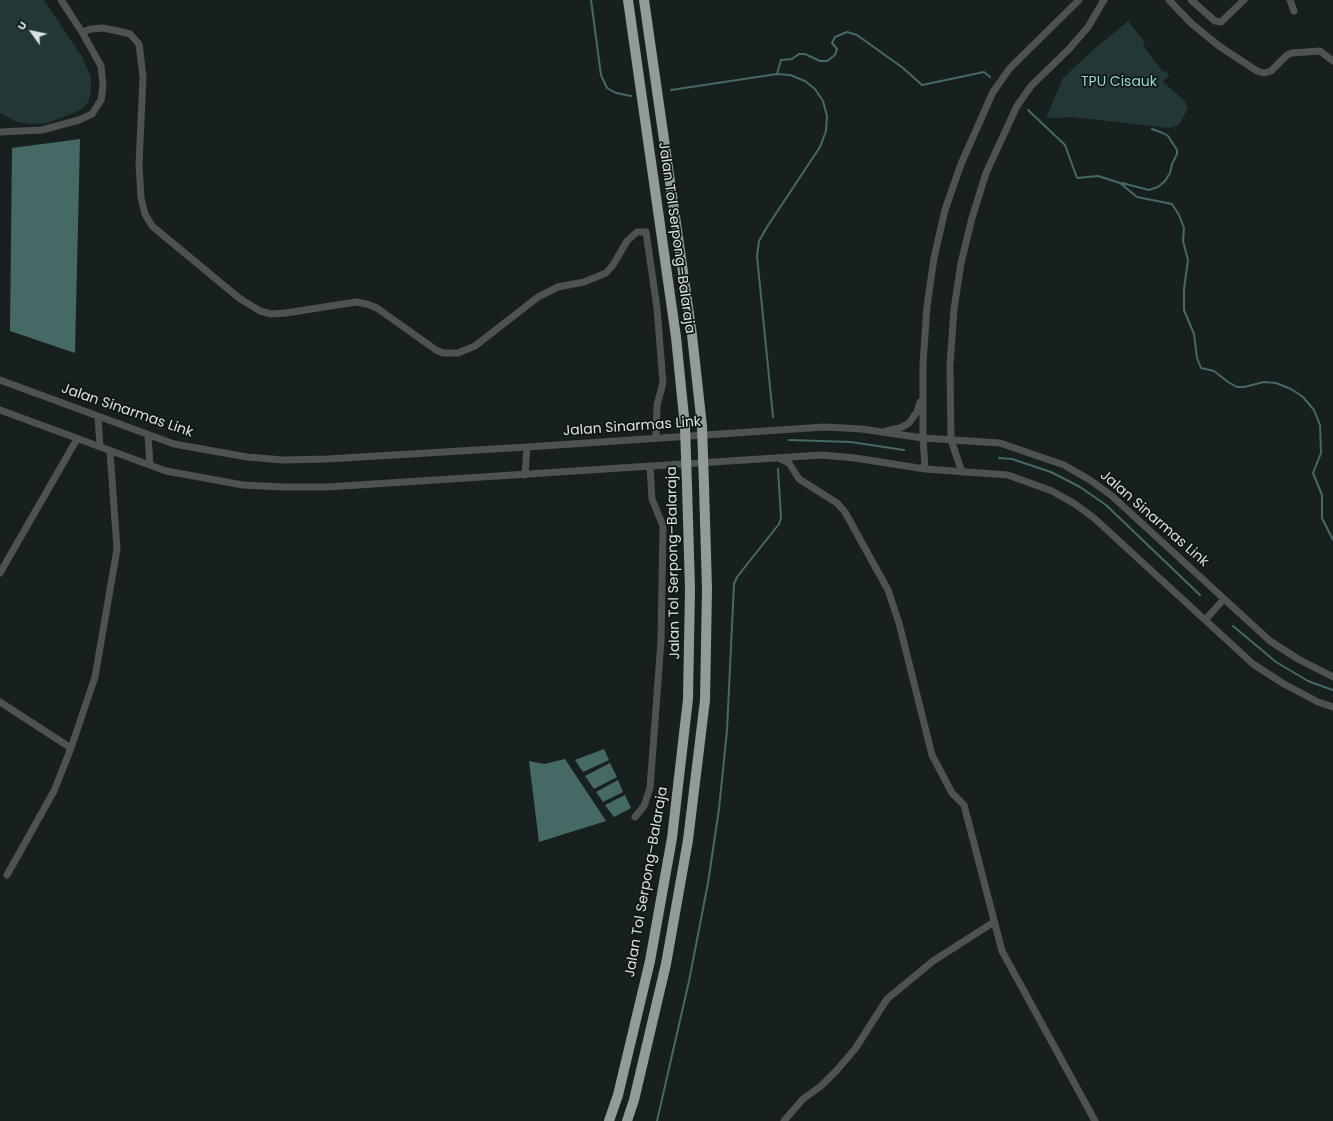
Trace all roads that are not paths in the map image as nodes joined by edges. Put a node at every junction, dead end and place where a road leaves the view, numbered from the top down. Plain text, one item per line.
1 (61, 0) edge
2 (628, 0) edge
3 (644, 0) edge
4 (1079, 0) edge
5 (1104, 0) edge
6 (1169, 0) edge
7 (1192, 0) edge
8 (1244, 0) edge
9 (1290, 0) edge
10 (1294, 11) dead end
11 (82, 32) junction
12 (1333, 61) edge
13 (0, 132) edge
14 (0, 380) edge
15 (923, 390) junction
16 (0, 410) edge
17 (98, 417) junction
18 (880, 432) junction
19 (148, 435) junction
20 (656, 437) junction
21 (923, 438) junction
22 (77, 439) junction
23 (951, 440) junction
24 (528, 447) junction
25 (100, 448) junction
26 (110, 451) junction
27 (778, 458) junction
28 (150, 465) junction
29 (650, 466) junction
30 (925, 469) junction
31 (962, 472) junction
32 (525, 475) junction
33 (0, 572) edge
34 (1224, 599) junction
35 (1204, 620) junction
36 (1333, 677) edge
37 (0, 702) edge
38 (1333, 707) edge
39 (71, 748) junction
40 (635, 817) dead end
41 (8, 875) dead end
42 (994, 922) junction
43 (609, 1121) edge
44 (627, 1121) edge
45 (784, 1121) edge
46 (1095, 1121) edge

1 - 11 street
2 - 43 highway, Jalan Tol Serpong–Balaraja, bridge
3 - 44 highway, Jalan Tol Serpong–Balaraja, bridge
4 - 15 street
5 - 23 street
6 - 12 street
7 - 8 street
9 - 10 street
11 - 13 street
11 - 20 street
14 - 17 street, Jalan Sinarmas Link
15 - 18 street
15 - 21 street
16 - 22 street
17 - 19 street, Jalan Sinarmas Link
17 - 25 street
18 - 20 street, Jalan Sinarmas Link
18 - 21 street, Jalan Sinarmas Link
19 - 24 street, Jalan Sinarmas Link
19 - 28 street
20 - 24 street, Jalan Sinarmas Link
21 - 23 street, Jalan Sinarmas Link
21 - 30 street
22 - 25 street
22 - 33 street
23 - 31 street
23 - 34 street, Jalan Sinarmas Link
24 - 32 street
25 - 26 street
26 - 28 street
26 - 39 street
27 - 29 street
27 - 30 street
27 - 42 street
28 - 32 street
29 - 32 street
29 - 40 street
30 - 31 street
31 - 35 street
34 - 35 street
34 - 36 street, Jalan Sinarmas Link
35 - 38 street
37 - 39 street
39 - 41 street
42 - 45 street
42 - 46 street

